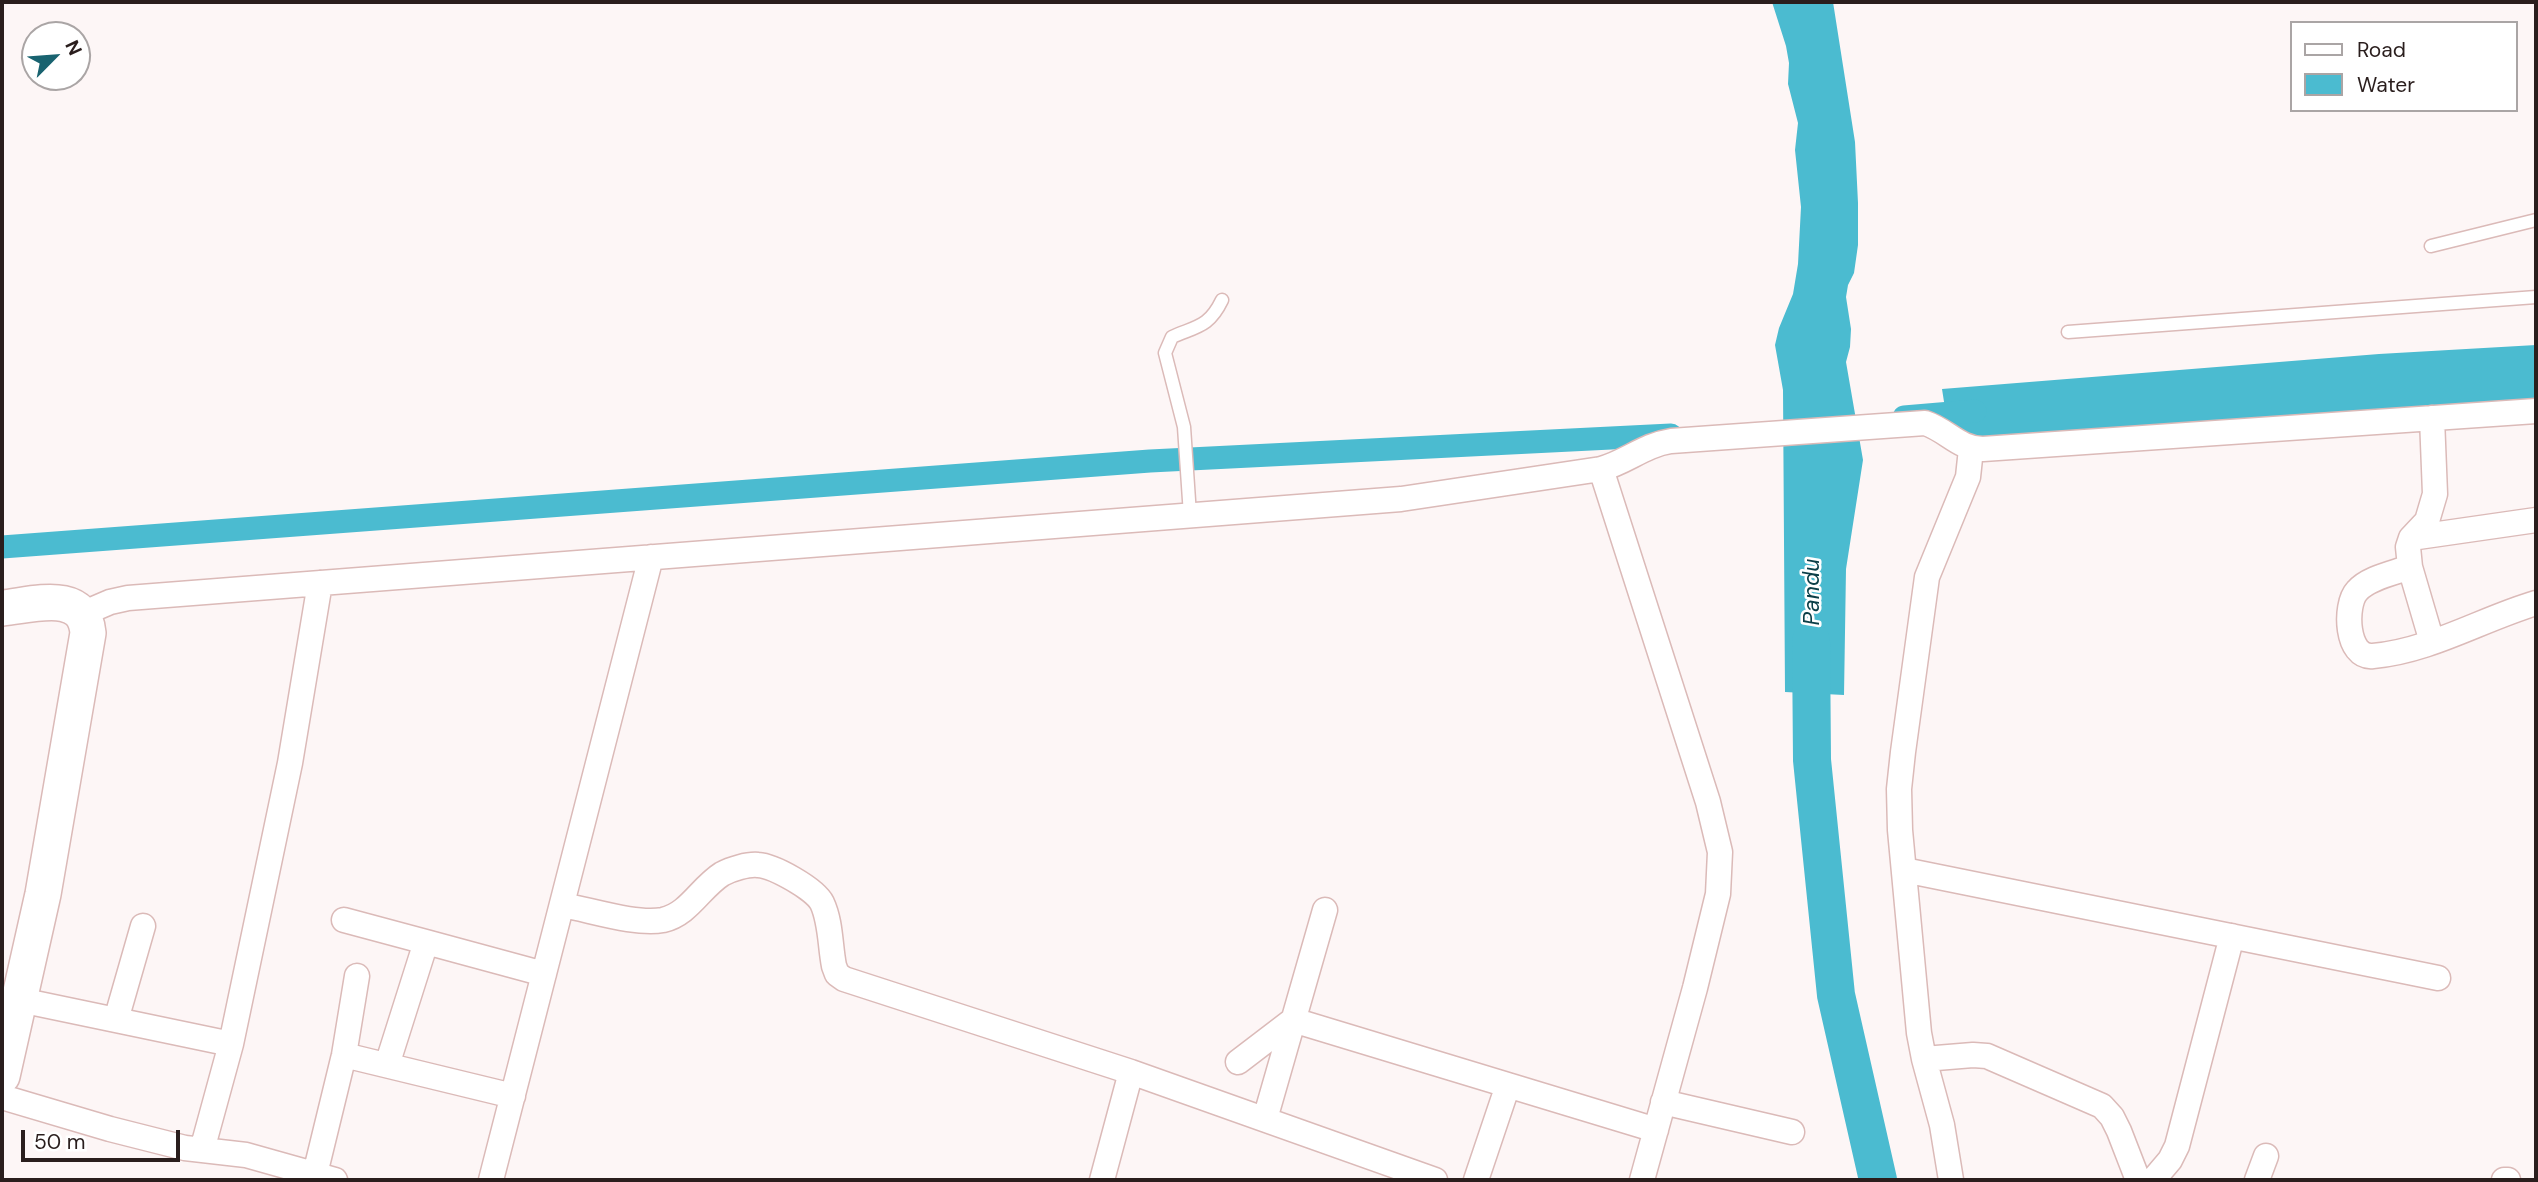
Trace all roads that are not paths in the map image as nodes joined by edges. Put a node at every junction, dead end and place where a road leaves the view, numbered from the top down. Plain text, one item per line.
1 (2536, 220) edge
2 (2431, 246) dead end
3 (2536, 297) edge
4 (1222, 300) dead end
5 (2068, 332) dead end
6 (2536, 411) edge
7 (2432, 418) junction
8 (1971, 449) junction
9 (1601, 469) junction
10 (1189, 505) junction
11 (2536, 520) edge
12 (2411, 538) junction
13 (651, 557) junction
14 (2410, 567) junction
15 (320, 583) junction
16 (2536, 603) edge
17 (2, 608) edge
18 (82, 614) junction
19 (2432, 642) junction
20 (1904, 870) junction
21 (562, 905) junction
22 (1325, 910) dead end
23 (344, 920) dead end
24 (143, 926) dead end
25 (2232, 936) junction
26 (426, 942) junction
27 (544, 974) junction
28 (357, 976) dead end
29 (2438, 978) dead end
30 (20, 1000) junction
31 (116, 1020) junction
32 (1293, 1020) junction
33 (231, 1044) junction
34 (344, 1055) junction
35 (1924, 1059) junction
36 (1238, 1062) dead end
37 (387, 1066) junction
38 (1131, 1072) junction
39 (2, 1076) edge
40 (1508, 1085) junction
41 (513, 1096) junction
42 (2, 1097) edge
43 (1663, 1102) junction
44 (1265, 1119) junction
45 (1656, 1130) junction
46 (1793, 1132) dead end
47 (202, 1150) junction
48 (2266, 1156) dead end
49 (258, 1170) edge
50 (325, 1177) edge
51 (491, 1180) edge
52 (1102, 1180) edge
53 (1435, 1180) edge
54 (1476, 1180) edge
55 (1642, 1180) edge
56 (1951, 1180) edge
57 (2138, 1180) edge
58 (2153, 1180) edge
59 (2257, 1180) edge

1 - 2 lane
3 - 5 lane
4 - 10 lane
6 - 7 street
7 - 8 street
7 - 12 street
8 - 9 street
8 - 20 street
9 - 10 street
9 - 43 street
10 - 13 street
11 - 12 street
12 - 14 street
13 - 15 street
13 - 21 street
14 - 19 street
14 - 19 street
15 - 18 street
15 - 33 street
16 - 19 street
17 - 18 street
18 - 30 street
20 - 25 street
20 - 35 street
21 - 27 street
21 - 38 street
22 - 32 street
23 - 26 street
24 - 31 street
25 - 29 street
25 - 58 street
26 - 27 street
26 - 37 street
27 - 41 street
28 - 34 street
30 - 31 street
30 - 39 street
31 - 33 street
32 - 36 street
32 - 40 street
32 - 44 street
33 - 47 street
34 - 37 street
34 - 50 street
35 - 56 street
35 - 57 street
37 - 41 street
38 - 44 street
38 - 52 street
40 - 45 street
40 - 54 street
41 - 51 street
42 - 47 street
43 - 45 street
43 - 46 street
44 - 53 street
45 - 55 street
47 - 49 street
48 - 59 street
49 - 50 street

